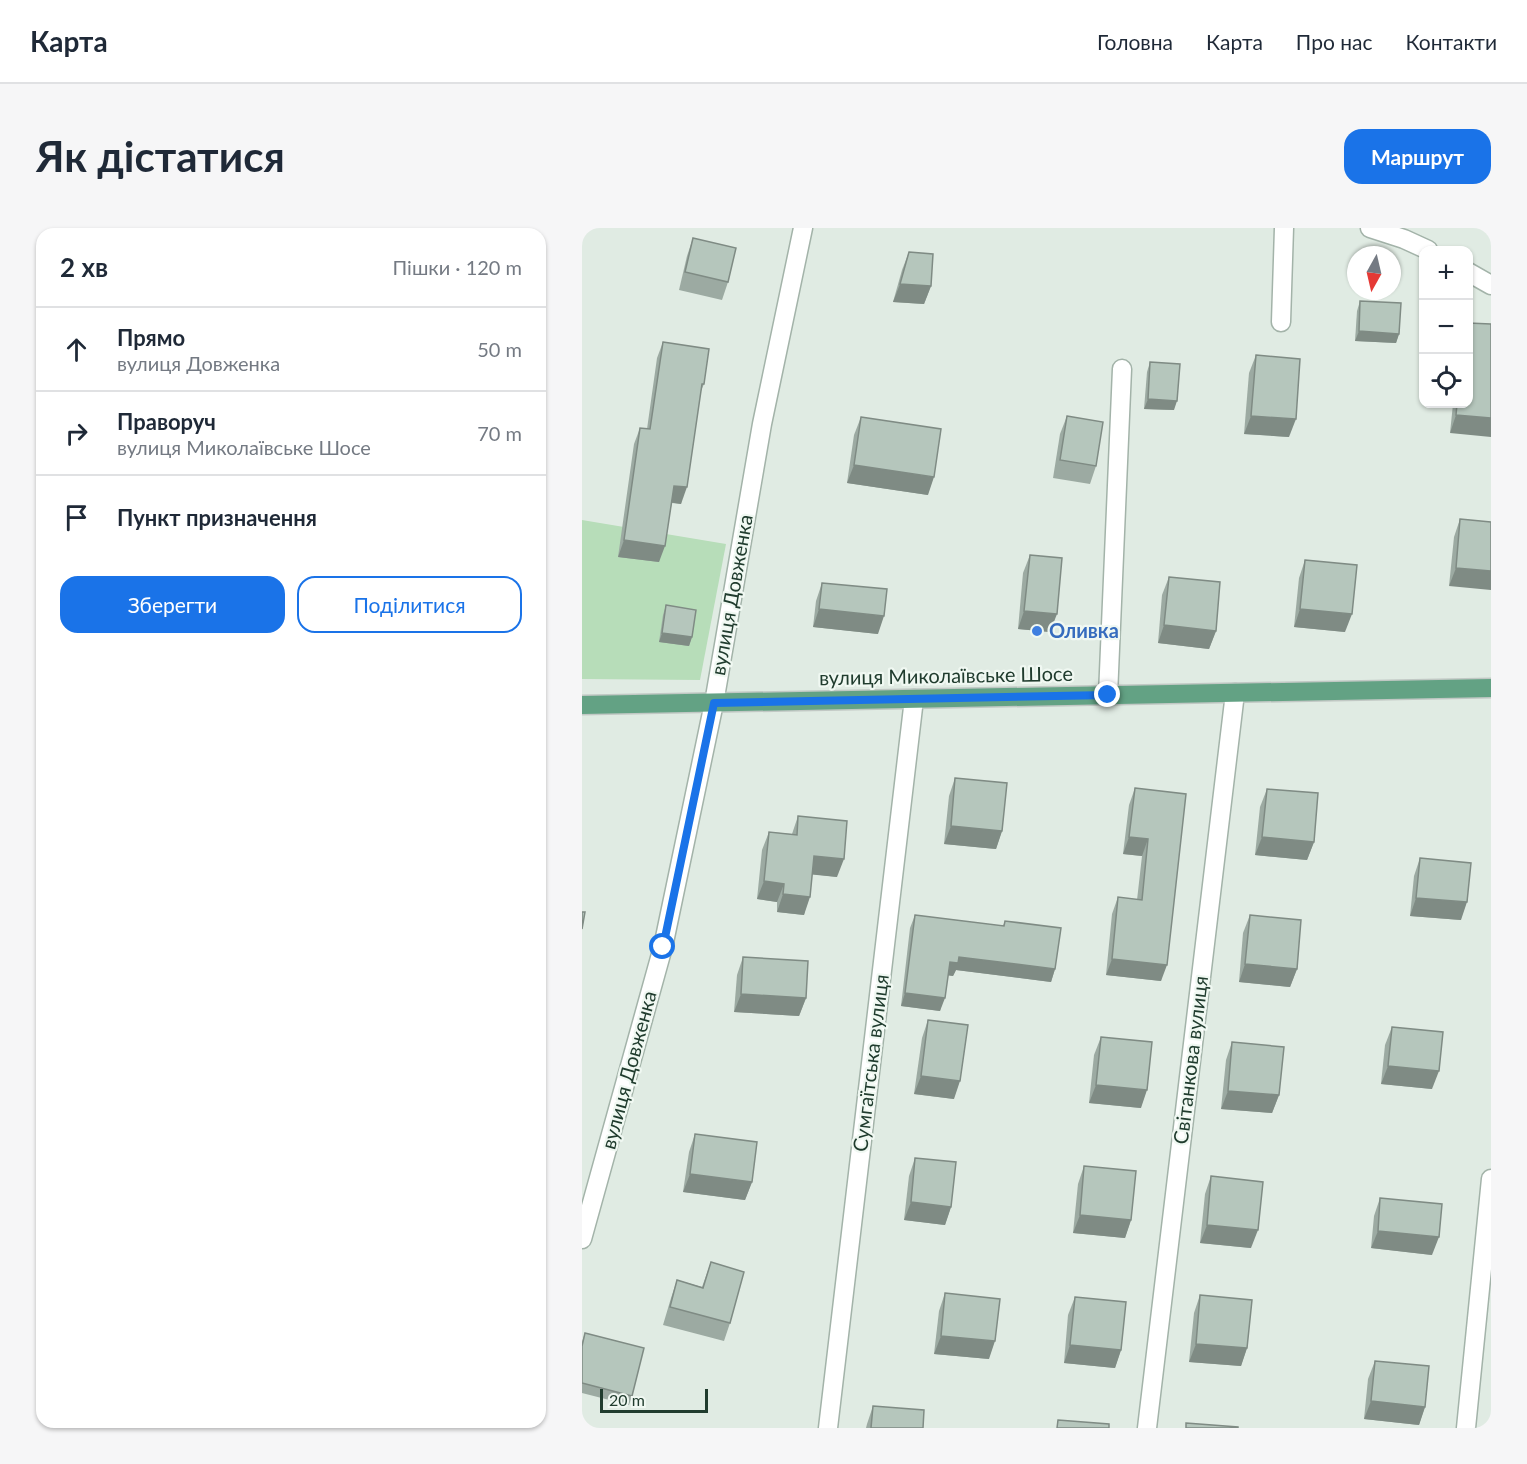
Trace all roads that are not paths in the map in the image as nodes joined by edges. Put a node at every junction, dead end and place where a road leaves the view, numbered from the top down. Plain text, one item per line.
1 (803, 228) edge
2 (1284, 228) edge
3 (1370, 228) edge
4 (1419, 246) edge
5 (1473, 275) edge
6 (1491, 285) edge
7 (1281, 322) dead end
8 (1122, 369) dead end
9 (1491, 688) edge
10 (1235, 693) junction
11 (1108, 695) junction
12 (914, 699) junction
13 (714, 703) junction
14 (582, 705) edge
15 (1491, 1179) edge
16 (582, 1239) edge
17 (828, 1428) edge
18 (1147, 1428) edge
19 (1466, 1428) edge

1 - 13 street, вулиця Довженка
2 - 7 street
3 - 4 street
5 - 6 street
8 - 11 street
9 - 10 main road, вулиця Миколаївське Шосе
10 - 11 main road, вулиця Миколаївське Шосе
10 - 18 street, Світанкова вулиця
11 - 12 main road, вулиця Миколаївське Шосе
12 - 13 main road, вулиця Миколаївське Шосе
12 - 17 street, Сумгаїтська вулиця
13 - 14 main road, вулиця Миколаївське Шосе
13 - 16 street, вулиця Довженка
15 - 19 street

